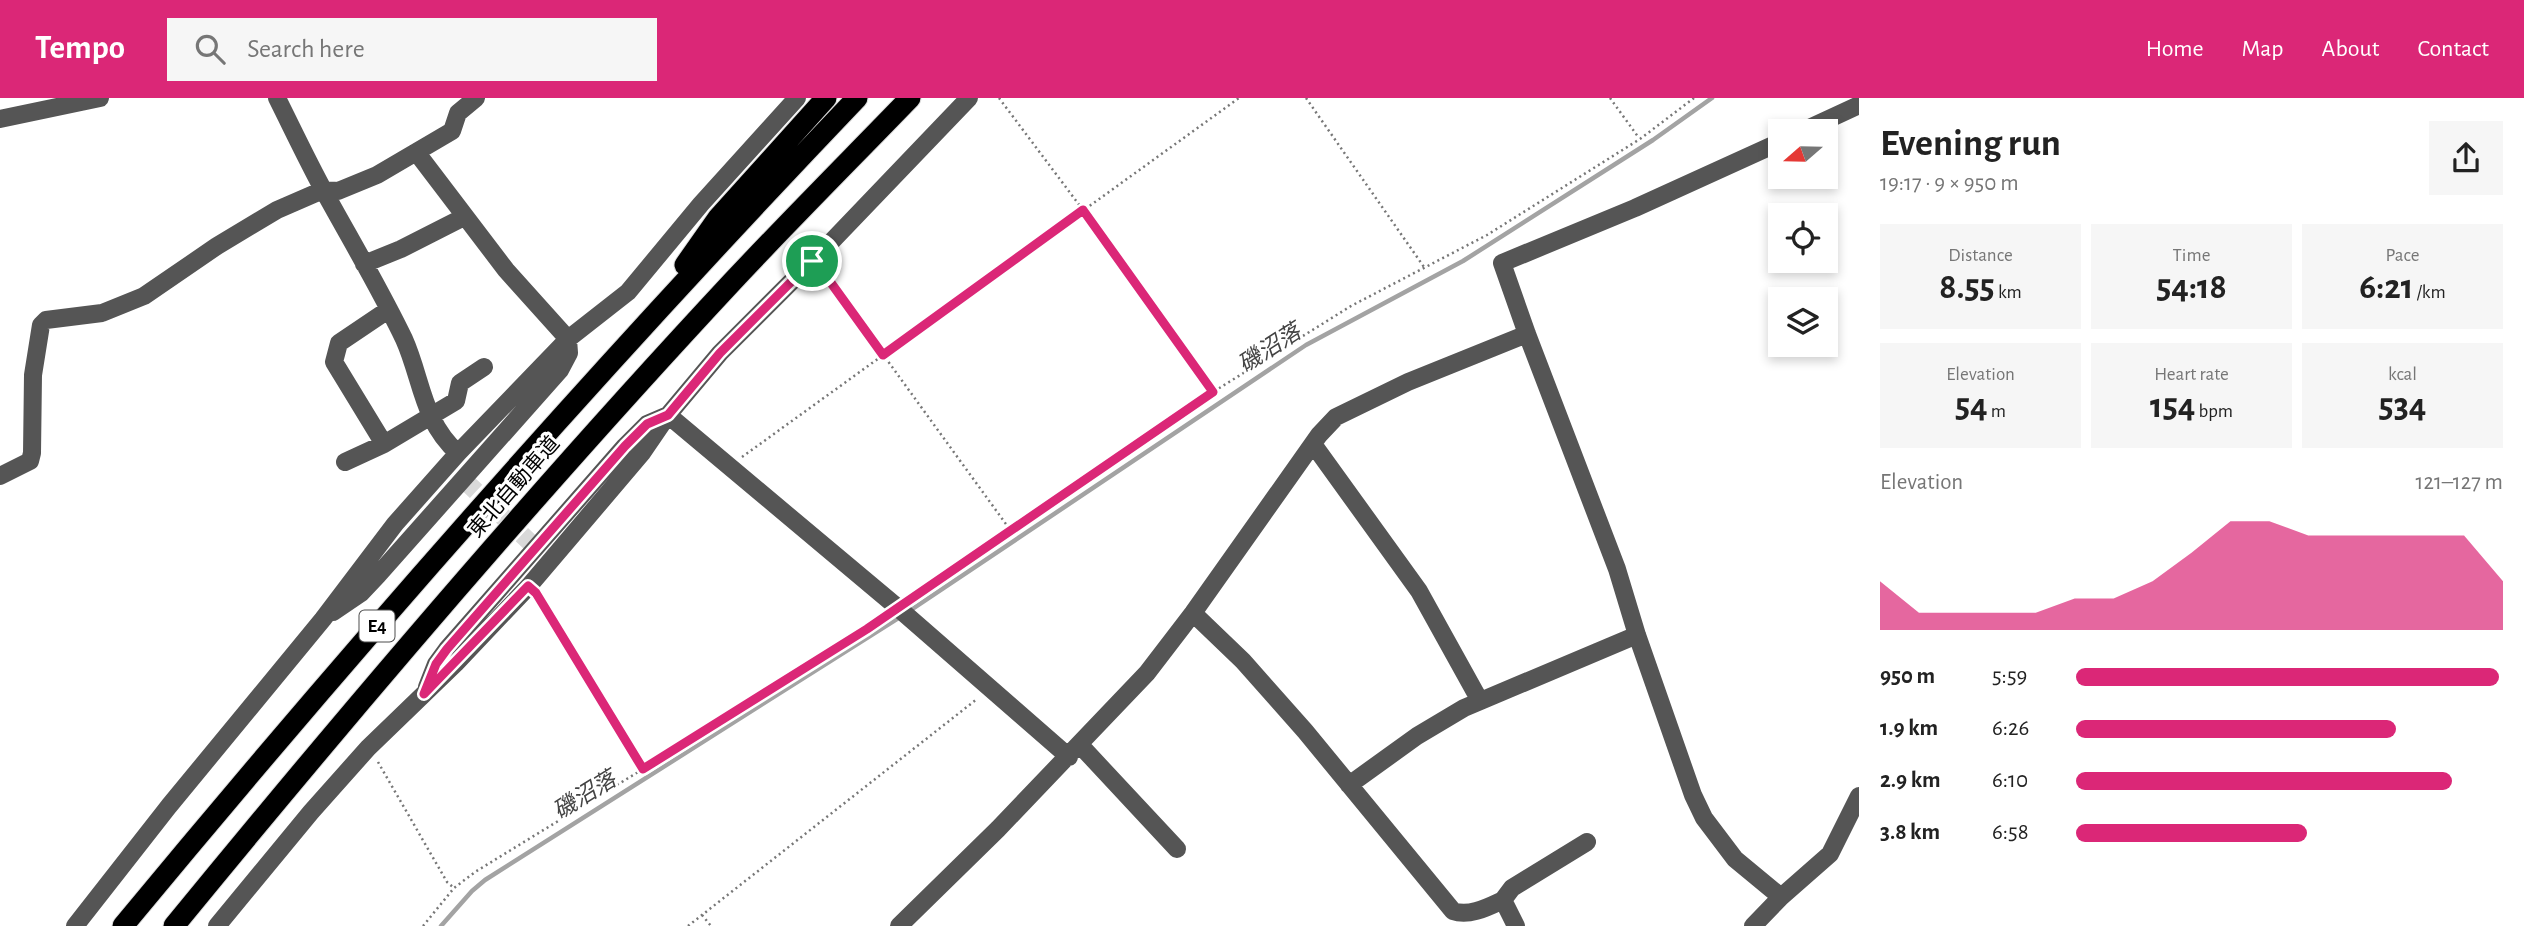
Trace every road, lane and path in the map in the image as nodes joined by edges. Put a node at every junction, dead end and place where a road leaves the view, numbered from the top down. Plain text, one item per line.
1 (100, 98) edge
2 (277, 98) edge
3 (476, 98) edge
4 (797, 98) edge
5 (826, 98) edge
6 (857, 98) edge
7 (910, 98) edge
8 (969, 98) edge
9 (999, 98) edge
10 (1239, 98) edge
11 (1306, 98) edge
12 (1610, 98) edge
13 (1694, 98) edge
14 (1859, 105) edge
15 (0, 119) edge
16 (1829, 119) edge
17 (1640, 139) junction
18 (1768, 147) edge
19 (417, 153) junction
20 (323, 190) junction
21 (1083, 210) junction
22 (464, 217) junction
23 (812, 261) junction
24 (364, 264) junction
25 (1424, 267) junction
26 (388, 310) junction
27 (638, 332) junction
28 (1527, 334) junction
29 (568, 339) junction
30 (883, 355) junction
31 (484, 367) dead end
32 (1213, 392) junction
33 (668, 415) junction
34 (431, 417) junction
35 (1312, 443) junction
36 (384, 444) junction
37 (458, 453) junction
38 (345, 462) dead end
39 (728, 467) junction
40 (0, 476) edge
41 (1011, 531) junction
42 (528, 586) junction
43 (903, 612) junction
44 (1193, 613) junction
45 (323, 619) junction
46 (1637, 635) junction
47 (990, 688) junction
48 (424, 694) junction
49 (1480, 701) junction
50 (368, 748) junction
51 (1074, 751) junction
52 (643, 769) junction
53 (1349, 785) junction
54 (1859, 796) edge
55 (1587, 842) dead end
56 (1177, 849) dead end
57 (454, 888) junction
58 (1781, 897) junction
59 (1503, 900) junction
60 (702, 915) junction
61 (75, 926) edge
62 (123, 926) edge
63 (174, 926) edge
64 (217, 926) edge
65 (423, 926) edge
66 (688, 926) edge
67 (711, 926) edge
68 (899, 926) edge
69 (1516, 926) edge
70 (1753, 926) edge

1 - 15 street
2 - 20 street
3 - 19 street
4 - 29 street
5 - 27 highway
6 - 27 highway, 東北自動車道 / E4
7 - 63 highway, 東北自動車道 / E4
8 - 23 street
9 - 21 path
10 - 21 path
11 - 25 path
12 - 17 path
13 - 17 path
14 - 16 street
17 - 25 path
18 - 28 street
19 - 20 street
19 - 22 street
20 - 24 street
20 - 40 street
21 - 30 path
21 - 32 path
22 - 24 street
22 - 29 street
23 - 30 path
23 - 33 street
24 - 26 street
25 - 32 path
26 - 34 street
26 - 36 street
27 - 62 highway, 東北自動車道 / E4
28 - 35 street
28 - 46 street
29 - 37 street
29 - 45 street
30 - 39 path
30 - 41 path
31 - 34 street
32 - 41 path
33 - 39 street
33 - 42 street
33 - 48 street
34 - 36 street
34 - 37 street
35 - 44 street
35 - 49 street
36 - 38 street
37 - 45 street
39 - 43 street
41 - 43 path
42 - 48 street
42 - 52 path
43 - 47 street
43 - 52 path
44 - 51 street
44 - 53 street
45 - 61 street
46 - 49 street
46 - 58 street
47 - 51 street
47 - 60 path
48 - 50 street
49 - 53 street
50 - 57 path
50 - 64 street
51 - 56 street
51 - 68 street
52 - 57 path
53 - 59 street
54 - 58 street
55 - 59 street
57 - 65 path
58 - 70 street
59 - 69 street
60 - 66 path
60 - 67 path

